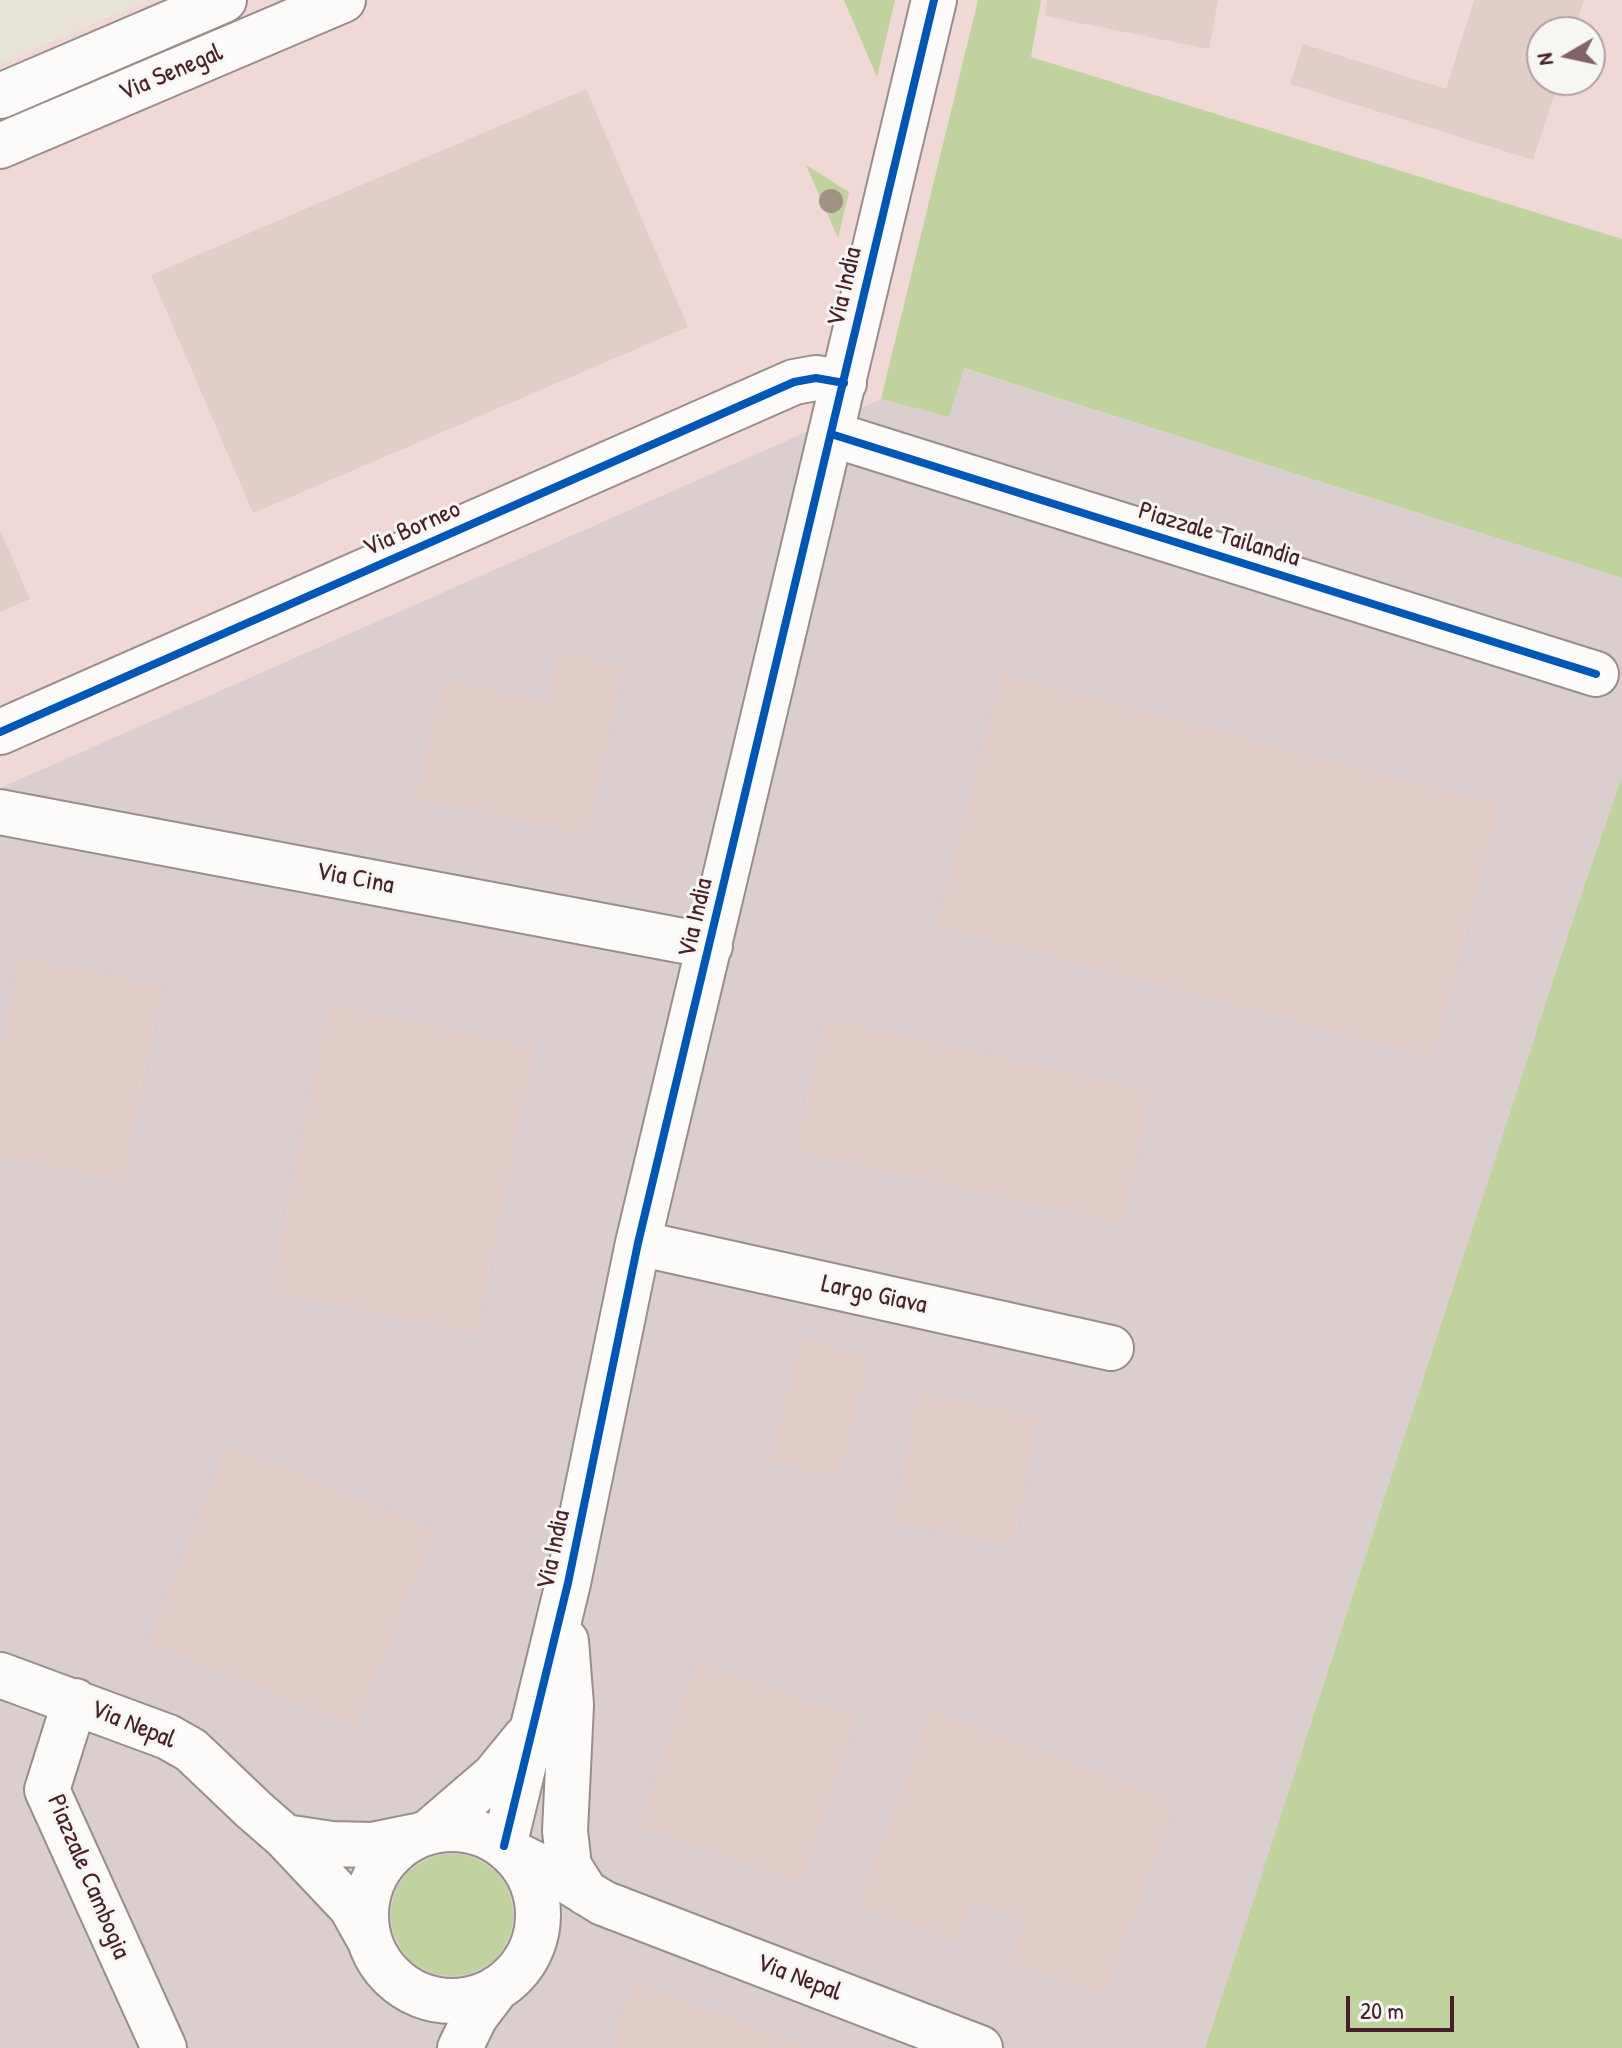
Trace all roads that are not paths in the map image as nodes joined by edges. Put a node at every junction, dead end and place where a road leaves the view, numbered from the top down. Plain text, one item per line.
1 (224, 0) edge
2 (343, 0) edge
3 (934, 0) edge
4 (0, 96) edge
5 (0, 146) edge
6 (844, 383) junction
7 (831, 434) junction
8 (1596, 674) dead end
9 (0, 732) edge
10 (0, 812) edge
11 (710, 946) junction
12 (638, 1243) junction
13 (1111, 1348) dead end
14 (568, 1583) junction
15 (0, 1675) edge
16 (75, 1701) junction
17 (530, 1733) junction
18 (423, 1834) junction
19 (285, 1837) junction
20 (507, 1849) junction
21 (602, 1901) junction
22 (369, 1939) junction
23 (534, 1942) junction
24 (404, 1987) junction
25 (497, 1988) junction
26 (164, 2048) edge
27 (436, 2048) edge
28 (460, 2048) edge
29 (980, 2048) edge

1 - 4 street, Via Senegal
2 - 5 street, Via Senegal
3 - 6 street, Via India
6 - 7 street, Via India
6 - 9 street, Via Borneo
7 - 8 street, Piazzale Tailandia
7 - 11 street, Via India
10 - 11 street, Via Cina
11 - 12 street, Via India
12 - 13 street, Largo Giava
12 - 14 street, Via India
14 - 17 street, Via India
14 - 21 street, Via India
15 - 16 street, Via Nepal
16 - 19 street, Via Nepal
16 - 26 street, Piazzale Cambogia
17 - 18 street, Via India
17 - 20 street, Via India
18 - 19 street, Via Nepal
18 - 20 street, Via Nepal
18 - 22 street, Via Nepal
19 - 22 street, Via Nepal
20 - 21 street, Via Nepal
20 - 23 street
21 - 23 street
21 - 29 street, Via Nepal
22 - 24 street, Via Nepal
23 - 25 street
24 - 25 street
24 - 27 street, Via Nepal
25 - 28 street

